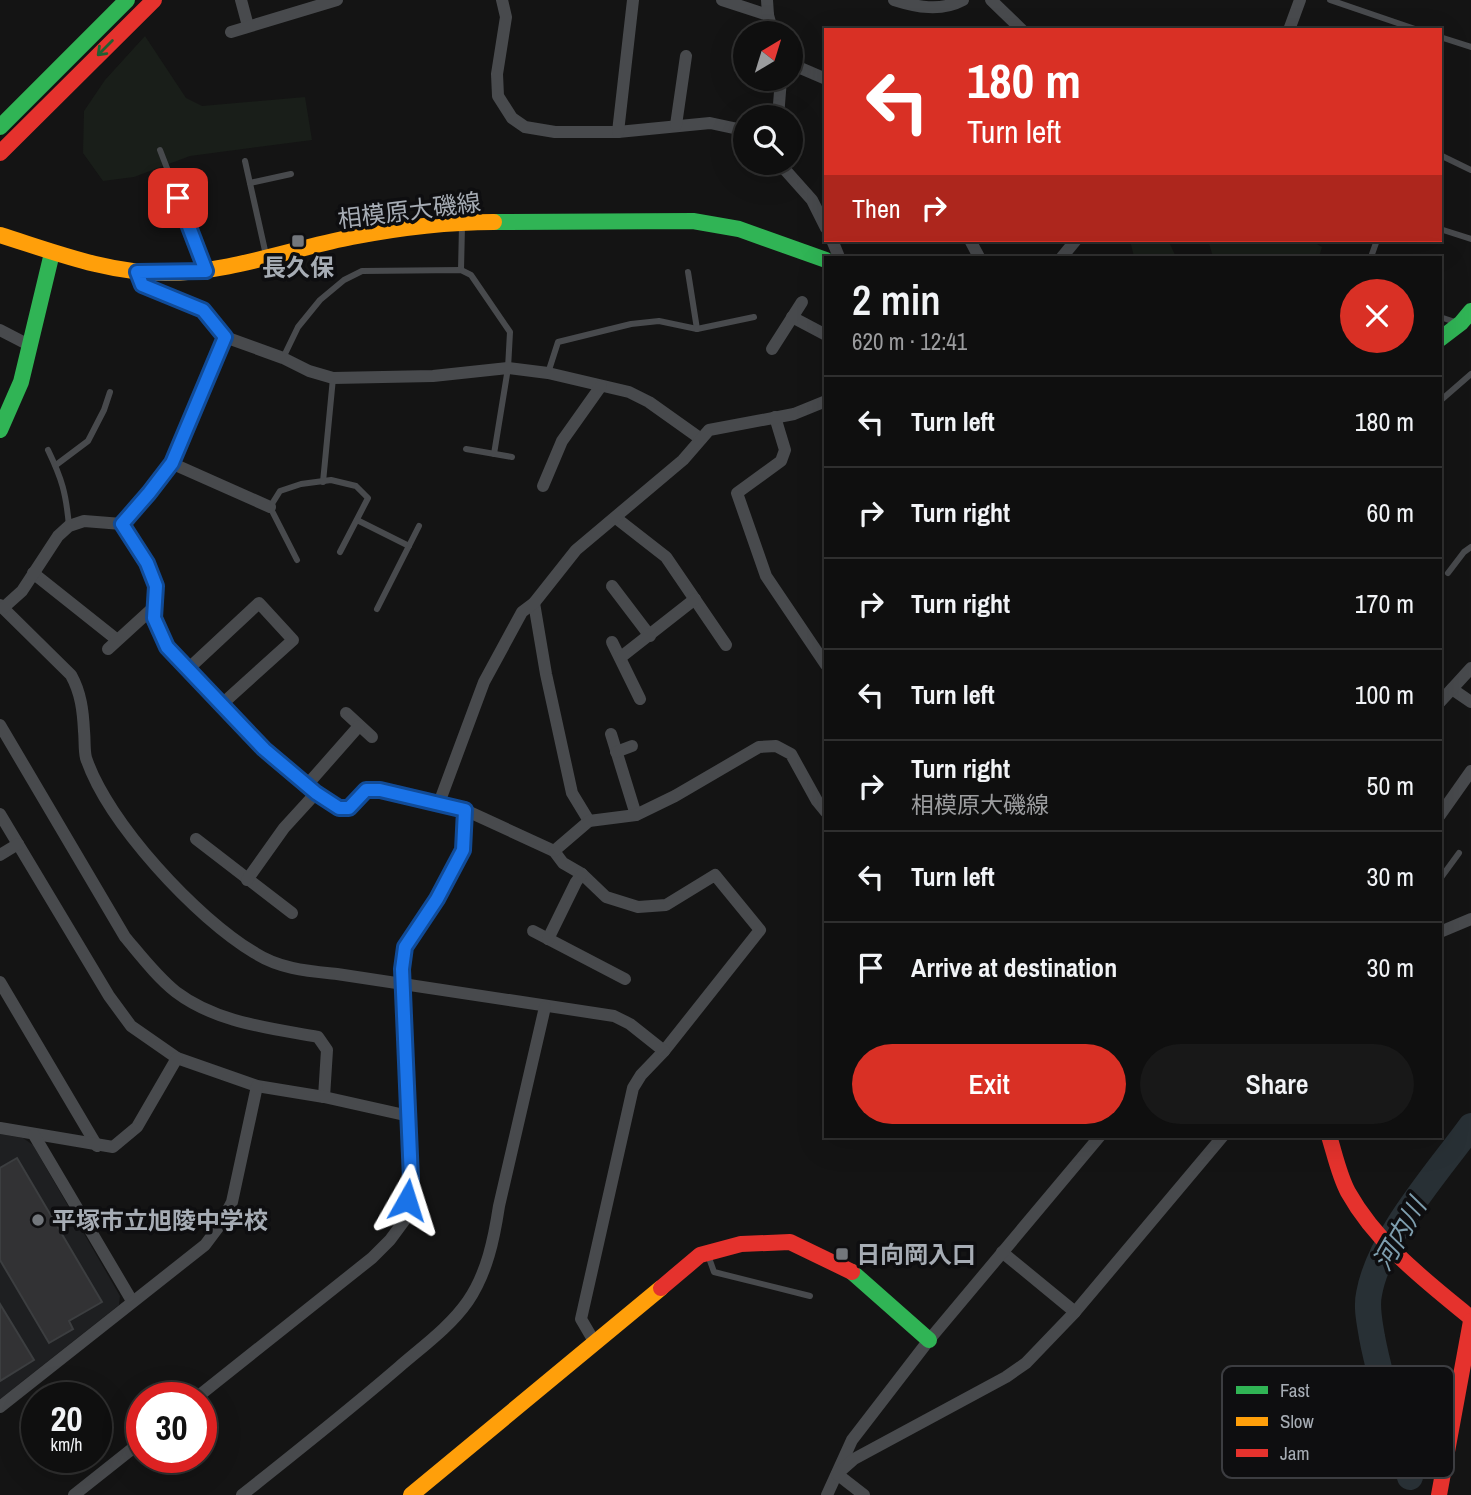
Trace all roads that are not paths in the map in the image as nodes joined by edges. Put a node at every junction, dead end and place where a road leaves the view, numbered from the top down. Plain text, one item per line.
1 (127, 0) edge
2 (154, 0) edge
3 (241, 0) edge
4 (337, 0) edge
5 (502, 0) edge
6 (633, 0) edge
7 (722, 0) edge
8 (767, 0) edge
9 (894, 0) edge
10 (962, 0) edge
11 (991, 0) edge
12 (1300, 0) edge
13 (1330, 0) edge
14 (768, 15) junction
15 (770, 21) edge
16 (248, 26) junction
17 (1020, 28) edge
18 (1290, 28) edge
19 (1411, 28) edge
20 (231, 32) dead end
21 (1442, 38) edge
22 (1471, 47) edge
23 (685, 56) dead end
24 (803, 69) edge
25 (824, 78) edge
26 (676, 125) junction
27 (0, 127) edge
28 (733, 128) edge
29 (618, 132) junction
30 (160, 150) dead end
31 (0, 153) edge
32 (1442, 156) edge
33 (245, 161) dead end
34 (1471, 170) edge
35 (290, 174) dead end
36 (790, 175) edge
37 (250, 183) junction
38 (462, 222) junction
39 (824, 224) edge
40 (1442, 230) edge
41 (0, 235) edge
42 (1471, 239) edge
43 (1074, 242) edge
44 (52, 253) junction
45 (1063, 256) edge
46 (267, 258) junction
47 (824, 259) edge
48 (461, 270) junction
49 (206, 271) junction
50 (137, 272) junction
51 (688, 272) dead end
52 (802, 302) dead end
53 (754, 317) dead end
54 (792, 317) junction
55 (1442, 317) edge
56 (1466, 317) edge
57 (697, 329) junction
58 (0, 330) edge
59 (824, 334) edge
60 (225, 337) junction
61 (1442, 337) edge
62 (30, 345) junction
63 (772, 349) dead end
64 (283, 358) junction
65 (508, 369) junction
66 (548, 373) junction
67 (1471, 374) edge
68 (332, 378) junction
69 (601, 386) junction
70 (110, 392) dead end
71 (1442, 399) edge
72 (824, 402) edge
73 (775, 417) junction
74 (0, 430) edge
75 (701, 439) junction
76 (466, 449) dead end
77 (48, 450) dead end
78 (494, 454) junction
79 (512, 457) dead end
80 (172, 463) junction
81 (56, 466) junction
82 (323, 482) junction
83 (543, 485) dead end
84 (270, 507) junction
85 (616, 517) junction
86 (357, 520) junction
87 (122, 524) junction
88 (69, 526) junction
89 (419, 526) dead end
90 (409, 546) junction
91 (1471, 547) edge
92 (340, 552) dead end
93 (297, 560) dead end
94 (33, 573) junction
95 (1448, 573) dead end
96 (612, 586) dead end
97 (695, 599) junction
98 (534, 603) junction
99 (2, 606) edge
100 (153, 607) junction
101 (377, 609) dead end
102 (650, 636) junction
103 (612, 642) dead end
104 (726, 645) dead end
105 (621, 657) junction
106 (824, 662) edge
107 (1471, 668) edge
108 (187, 670) junction
109 (1452, 689) junction
110 (640, 699) dead end
111 (1442, 700) edge
112 (1471, 702) edge
113 (221, 705) junction
114 (345, 713) dead end
115 (0, 725) edge
116 (359, 726) junction
117 (611, 734) dead end
118 (372, 737) dead end
119 (632, 746) dead end
120 (616, 752) junction
121 (1471, 771) edge
122 (311, 789) junction
123 (439, 803) junction
124 (824, 809) edge
125 (465, 810) junction
126 (1442, 812) edge
127 (0, 814) edge
128 (636, 815) junction
129 (589, 821) junction
130 (196, 839) dead end
131 (18, 844) junction
132 (554, 851) junction
133 (1459, 853) dead end
134 (0, 855) edge
135 (582, 874) junction
136 (1442, 876) edge
137 (247, 880) junction
138 (292, 914) dead end
139 (1471, 919) edge
140 (533, 931) dead end
141 (1442, 932) edge
142 (548, 939) junction
143 (625, 979) dead end
144 (0, 982) edge
145 (405, 986) junction
146 (545, 1007) junction
147 (663, 1051) junction
148 (177, 1058) junction
149 (257, 1086) junction
150 (324, 1097) junction
151 (409, 1116) junction
152 (0, 1128) edge
153 (34, 1135) junction
154 (1098, 1138) edge
155 (1221, 1138) edge
156 (1330, 1138) edge
157 (97, 1146) junction
158 (1002, 1252) junction
159 (707, 1253) junction
160 (810, 1296) dead end
161 (132, 1301) junction
162 (1075, 1312) junction
163 (1471, 1319) edge
164 (929, 1340) junction
165 (595, 1343) junction
166 (216, 1382) edge
167 (0, 1407) edge
168 (1454, 1412) edge
169 (126, 1454) edge
170 (836, 1474) junction
171 (74, 1495) edge
172 (242, 1495) edge
173 (411, 1495) edge
174 (827, 1495) edge
175 (864, 1495) edge

1 - 27 main road
2 -> 31 main road
3 - 16 street
4 - 16 street
5 - 29 street
6 - 29 street
7 - 14 street
8 - 14 street
9 - 10 street
11 - 17 street
12 - 18 street
13 - 19 lane
14 - 15 street
16 - 20 street
21 - 22 lane
23 - 26 street
24 - 25 street
26 - 28 street
26 - 29 street
30 - 49 lane
32 - 34 lane
33 - 37 lane
35 - 37 lane
36 - 39 street
37 - 46 lane
38 - 46 main road, 相模原大磯線
38 - 47 main road, 相模原大磯線
38 - 48 lane
40 - 42 lane
41 - 44 main road, 相模原大磯線
43 - 45 street
44 - 50 main road, 相模原大磯線
44 - 62 main road
46 - 49 main road, 相模原大磯線
48 - 64 lane
48 - 65 lane
49 - 50 main road, 相模原大磯線
50 - 60 street
51 - 57 lane
52 - 54 street
53 - 57 lane
54 - 59 street
54 - 63 street
55 - 56 lane
56 - 61 main road
57 - 66 lane
58 - 62 street
60 - 64 street
60 - 80 street
62 - 74 main road
64 - 68 street
65 - 66 street
65 - 68 street
65 - 78 lane
66 - 69 street
67 - 71 lane
68 - 82 lane
69 - 75 street
69 - 83 street
70 - 81 lane
72 - 73 street
73 - 75 street
73 - 106 street
75 - 85 street
76 - 78 lane
77 - 81 lane
78 - 79 lane
80 - 84 street
80 - 87 street
81 - 88 lane
82 - 84 lane
82 - 86 lane
84 - 93 lane
85 - 97 street
85 - 98 street
86 - 90 lane
86 - 92 lane
87 - 88 street
87 - 100 street
88 - 94 street
89 - 90 lane
90 - 101 lane
91 - 95 lane
94 - 99 street
94 - 100 street
96 - 102 street
97 - 102 street
97 - 104 street
98 - 123 street
98 - 129 street
99 - 145 street
100 - 108 street
102 - 105 street
103 - 105 street
105 - 110 street
107 - 109 street
108 - 113 street
108 - 113 street
109 - 111 street
109 - 112 street
113 - 122 street
114 - 116 street
115 - 150 street
116 - 118 street
116 - 122 street
117 - 120 street
119 - 120 street
120 - 128 street
121 - 126 street
122 - 123 street
122 - 137 street
123 - 125 street
124 - 128 street
125 - 132 street
125 - 145 street
127 - 131 street
128 - 129 street
129 - 132 street
130 - 137 street
131 - 134 street
131 - 148 street
132 - 135 street
133 - 136 lane
135 - 142 street
135 - 147 street
137 - 138 street
139 - 141 street
140 - 142 street
142 - 143 street
144 - 157 street
145 - 146 street
145 - 151 street
146 - 147 street
146 - 172 street
147 - 165 street
148 - 149 street
148 - 157 street
149 - 150 street
149 - 161 street
150 - 151 street
151 - 166 street
152 - 153 street
153 - 157 street
153 - 161 street
154 - 158 street
155 - 162 street
156 - 163 main road
158 - 162 street
158 - 164 street
159 - 160 lane
159 - 164 main road
159 - 165 main road
161 - 167 street
162 - 170 street
163 - 168 main road
164 - 170 street
165 - 173 main road
169 - 171 street
170 - 174 street
170 - 175 street

